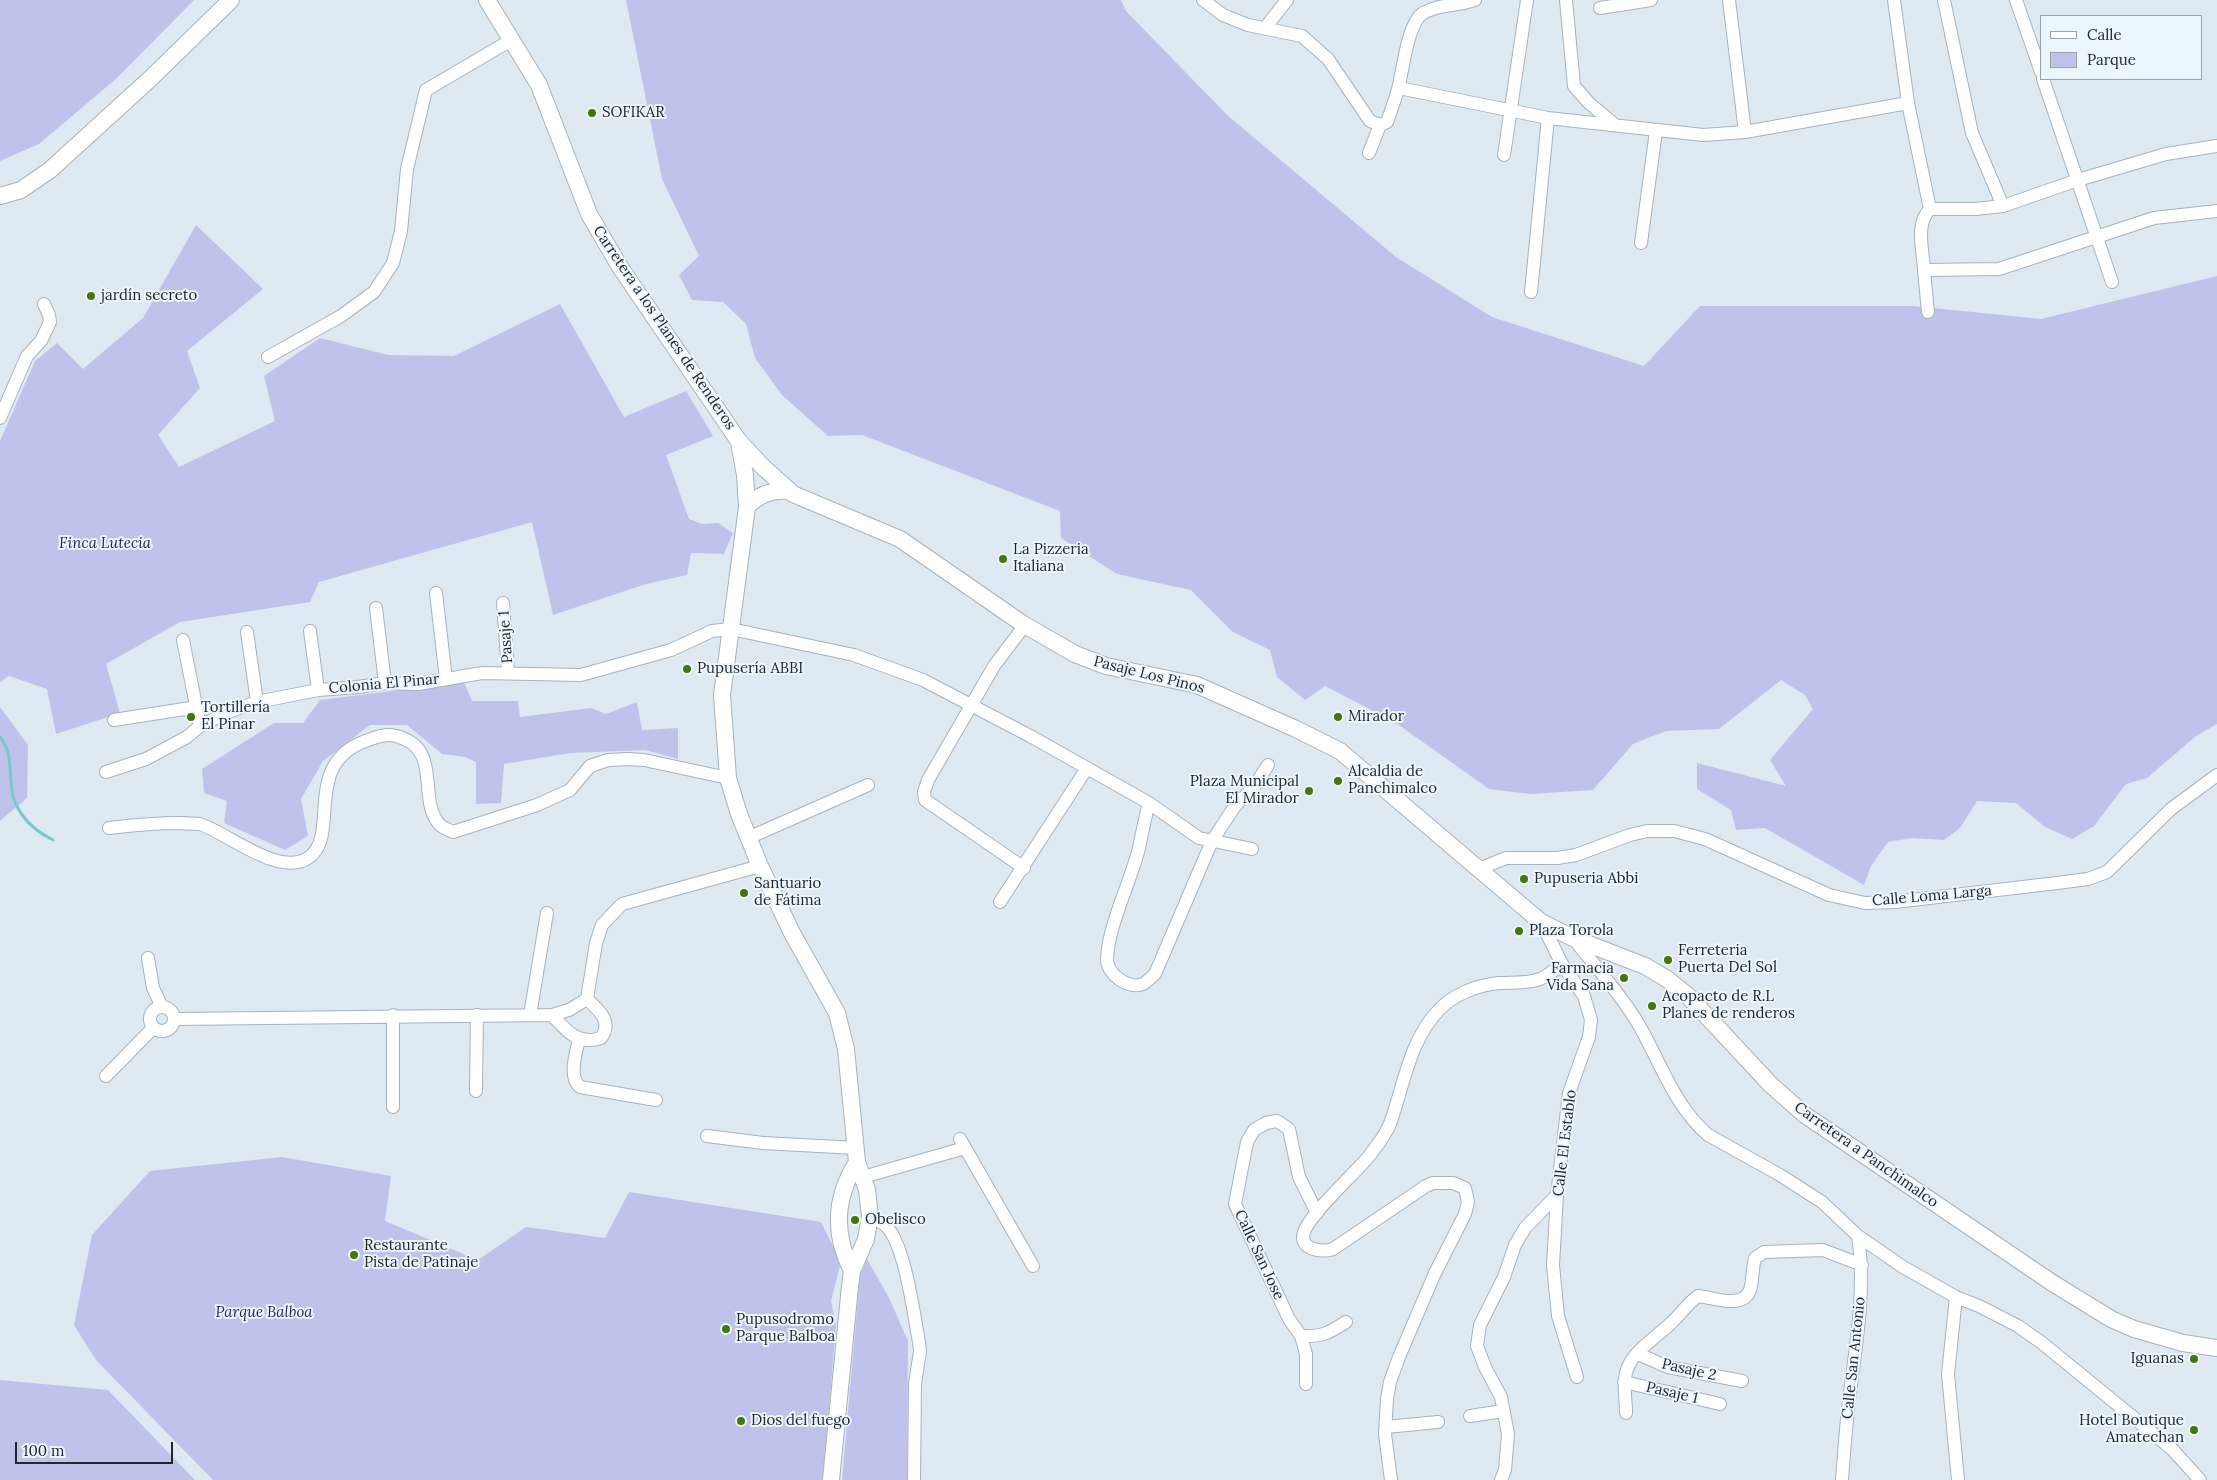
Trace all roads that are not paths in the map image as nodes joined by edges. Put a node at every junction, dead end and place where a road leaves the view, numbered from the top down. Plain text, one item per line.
1 (231, 0) edge
2 (487, 0) edge
3 (1203, 0) edge
4 (1287, 0) edge
5 (1475, 0) edge
6 (1526, 0) edge
7 (1566, 0) edge
8 (1651, 0) edge
9 (1729, 0) edge
10 (1894, 0) edge
11 (1944, 0) edge
12 (2016, 0) edge
13 (1600, 8) dead end
14 (1265, 28) junction
15 (512, 39) junction
16 (2040, 69) edge
17 (2043, 80) edge
18 (1398, 88) junction
19 (1908, 103) junction
20 (1510, 112) junction
21 (1548, 118) junction
22 (1614, 124) junction
23 (1380, 125) junction
24 (1656, 131) junction
25 (1745, 132) junction
26 (2217, 146) edge
27 (1369, 153) dead end
28 (1504, 155) dead end
29 (2078, 180) junction
30 (0, 196) edge
31 (2003, 206) junction
32 (1930, 210) junction
33 (2217, 211) edge
34 (2096, 238) junction
35 (1642, 243) dead end
36 (1924, 270) junction
37 (2112, 282) dead end
38 (1531, 292) dead end
39 (44, 304) dead end
40 (1928, 312) dead end
41 (268, 357) dead end
42 (0, 418) edge
43 (738, 440) junction
44 (788, 491) junction
45 (748, 507) junction
46 (436, 593) dead end
47 (503, 603) dead end
48 (376, 608) dead end
49 (1025, 625) junction
50 (731, 628) junction
51 (310, 631) dead end
52 (247, 632) dead end
53 (183, 640) dead end
54 (508, 672) junction
55 (446, 680) junction
56 (385, 683) junction
57 (318, 690) junction
58 (258, 702) junction
59 (971, 706) junction
60 (197, 707) junction
61 (114, 720) dead end
62 (200, 726) junction
63 (1268, 765) dead end
64 (1087, 768) junction
65 (106, 772) dead end
66 (2217, 775) edge
67 (728, 778) junction
68 (868, 785) dead end
69 (1149, 803) junction
70 (109, 828) dead end
71 (748, 838) junction
72 (1212, 841) junction
73 (1252, 849) dead end
74 (760, 866) junction
75 (1024, 868) junction
76 (1480, 869) junction
77 (1000, 902) dead end
78 (547, 913) dead end
79 (1541, 922) junction
80 (1596, 956) junction
81 (148, 958) dead end
82 (1562, 964) junction
83 (587, 999) junction
84 (162, 1007) junction
85 (393, 1015) junction
86 (477, 1015) junction
87 (530, 1015) junction
88 (552, 1015) junction
89 (174, 1019) junction
90 (153, 1028) junction
91 (579, 1039) junction
92 (106, 1076) dead end
93 (476, 1091) dead end
94 (656, 1100) dead end
95 (393, 1107) dead end
96 (707, 1136) dead end
97 (857, 1155) junction
98 (864, 1177) junction
99 (1557, 1195) junction
100 (1317, 1212) junction
101 (870, 1216) junction
102 (1858, 1236) junction
103 (1862, 1265) junction
104 (1033, 1266) dead end
105 (852, 1271) junction
106 (1956, 1296) junction
107 (1346, 1322) dead end
108 (1301, 1336) junction
109 (2217, 1348) edge
110 (1638, 1354) junction
111 (1577, 1377) dead end
112 (1742, 1381) dead end
113 (1624, 1382) junction
114 (1306, 1384) dead end
115 (1720, 1404) dead end
116 (1503, 1411) junction
117 (1626, 1413) dead end
118 (1470, 1416) dead end
119 (1438, 1422) dead end
120 (1386, 1427) junction
121 (831, 1480) edge
122 (914, 1480) edge
123 (1390, 1480) edge
124 (1501, 1480) edge
125 (1842, 1480) edge
126 (1958, 1480) edge
127 (2200, 1480) edge

1 - 30 main road
2 - 15 main road, Carretera a los Planes de Renderos
3 - 14 street
4 - 14 street
5 - 18 street
6 - 20 street
7 - 22 street
8 - 13 street
9 - 25 street
10 - 19 street
11 - 31 street
12 - 16 street
14 - 23 street
15 - 41 street
15 - 43 main road, Carretera a los Planes de Renderos
17 - 29 street
18 - 20 street
18 - 23 street
19 - 25 street
19 - 32 street
20 - 21 street
20 - 28 street
21 - 22 street
21 - 38 street
22 - 24 street
23 - 27 street
24 - 25 street
24 - 35 street
26 - 29 street
29 - 31 street
29 - 34 street
31 - 32 street
32 - 36 street
33 - 34 street
34 - 36 street
34 - 37 street
36 - 40 street
39 - 42 street
43 - 44 main road, Pasaje Los Pinos
43 - 45 main road
44 - 45 main road
44 - 49 main road, Pasaje Los Pinos
45 - 50 main road
46 - 55 street
47 - 54 street, Pasaje 1
48 - 56 street
49 - 59 street
49 - 76 main road, Pasaje Los Pinos
50 - 54 street, Colonia El Pinar
50 - 59 street
50 - 67 main road
51 - 57 street
52 - 58 street
53 - 60 street
54 - 55 street, Colonia El Pinar
55 - 56 street, Colonia El Pinar
56 - 57 street, Colonia El Pinar
57 - 58 street, Colonia El Pinar
58 - 62 street, Colonia El Pinar
59 - 64 street
59 - 75 street
60 - 61 street
60 - 62 street
62 - 65 street, Colonia El Pinar
63 - 72 street
64 - 69 street
64 - 75 street
66 - 76 street, Calle Loma Larga
67 - 70 street
67 - 71 main road
68 - 71 street
69 - 72 street
69 - 72 street
71 - 74 main road
72 - 73 street
74 - 83 street
74 - 97 main road
75 - 77 street
76 - 79 main road, Pasaje Los Pinos
78 - 87 street
79 - 80 main road, Carretera a Panchimalco
79 - 82 street, Calle El Establo
80 - 102 street
80 - 109 main road, Carretera a Panchimalco
81 - 84 street
82 - 99 street, Calle El Establo
82 - 100 street
83 - 88 street
83 - 91 street
84 - 89 street
84 - 90 street
85 - 86 street
85 - 89 street
85 - 95 street
86 - 87 street
86 - 93 street
87 - 88 street
88 - 91 street
89 - 90 street
90 - 92 street
91 - 94 street
96 - 97 street
97 - 98 main road
97 - 105 main road
98 - 101 main road
98 - 104 street
99 - 111 street, Calle El Establo
99 - 116 street
100 - 108 street, Calle San Jose
100 - 120 street
101 - 105 main road
101 - 122 street
102 - 103 street, Calle San Antonio
102 - 106 street
103 - 110 street
103 - 125 street, Calle San Antonio
105 - 121 main road
106 - 126 street
106 - 127 street
107 - 108 street
108 - 114 street
110 - 112 street, Pasaje 2
110 - 113 street
113 - 115 street, Pasaje 1
113 - 117 street
116 - 118 street
116 - 124 street
119 - 120 street
120 - 123 street

